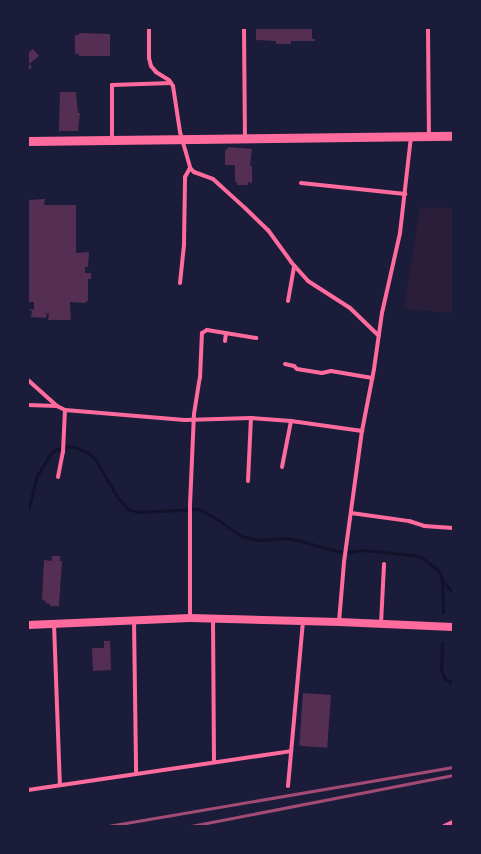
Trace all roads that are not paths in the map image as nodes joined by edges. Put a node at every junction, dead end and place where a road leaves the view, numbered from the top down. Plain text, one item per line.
1 (149, 28) edge
2 (244, 28) edge
3 (428, 28) edge
4 (171, 84) junction
5 (429, 136) junction
6 (453, 136) edge
7 (411, 137) junction
8 (245, 139) junction
9 (182, 140) junction
10 (28, 141) edge
11 (112, 141) junction
12 (190, 168) junction
13 (300, 183) dead end
14 (405, 194) junction
15 (294, 266) junction
16 (180, 283) dead end
17 (288, 302) dead end
18 (226, 333) junction
19 (379, 336) junction
20 (256, 338) dead end
21 (225, 341) dead end
22 (285, 364) dead end
23 (372, 378) junction
24 (28, 380) edge
25 (28, 405) edge
26 (57, 406) junction
27 (65, 410) junction
28 (250, 418) junction
29 (195, 420) junction
30 (291, 421) junction
31 (362, 431) junction
32 (282, 467) dead end
33 (58, 477) dead end
34 (248, 481) dead end
35 (351, 513) junction
36 (453, 528) edge
37 (384, 564) dead end
38 (190, 618) junction
39 (213, 619) junction
40 (134, 621) junction
41 (303, 621) junction
42 (339, 622) junction
43 (54, 624) junction
44 (381, 624) junction
45 (28, 625) edge
46 (453, 627) edge
47 (292, 751) junction
48 (214, 762) junction
49 (136, 773) junction
50 (60, 785) junction
51 (288, 786) dead end
52 (28, 790) edge
53 (453, 822) edge
54 (444, 826) edge

1 - 4 street
2 - 8 street
3 - 5 street
4 - 9 street
4 - 11 street
5 - 6 highway
5 - 7 highway
7 - 8 highway
7 - 14 street
8 - 9 highway
9 - 11 highway
9 - 12 street
10 - 11 highway
12 - 15 street
12 - 16 street
13 - 14 street
14 - 19 street
15 - 17 street
15 - 19 street
18 - 20 street
18 - 21 street
18 - 29 street
19 - 23 street
22 - 23 street
23 - 31 street
24 - 26 street
25 - 26 street
26 - 27 street
27 - 29 street
27 - 33 street
28 - 29 street
28 - 30 street
28 - 34 street
29 - 38 street
30 - 31 street
30 - 32 street
31 - 35 street
35 - 36 street
35 - 42 street
37 - 44 street
38 - 39 main road
38 - 40 main road
39 - 41 main road
39 - 48 street
40 - 43 main road
40 - 49 street
41 - 42 main road
41 - 47 street
42 - 44 main road
43 - 45 main road
43 - 50 street
44 - 46 main road
47 - 48 street
47 - 51 street
48 - 49 street
49 - 50 street
50 - 52 street
53 - 54 street

